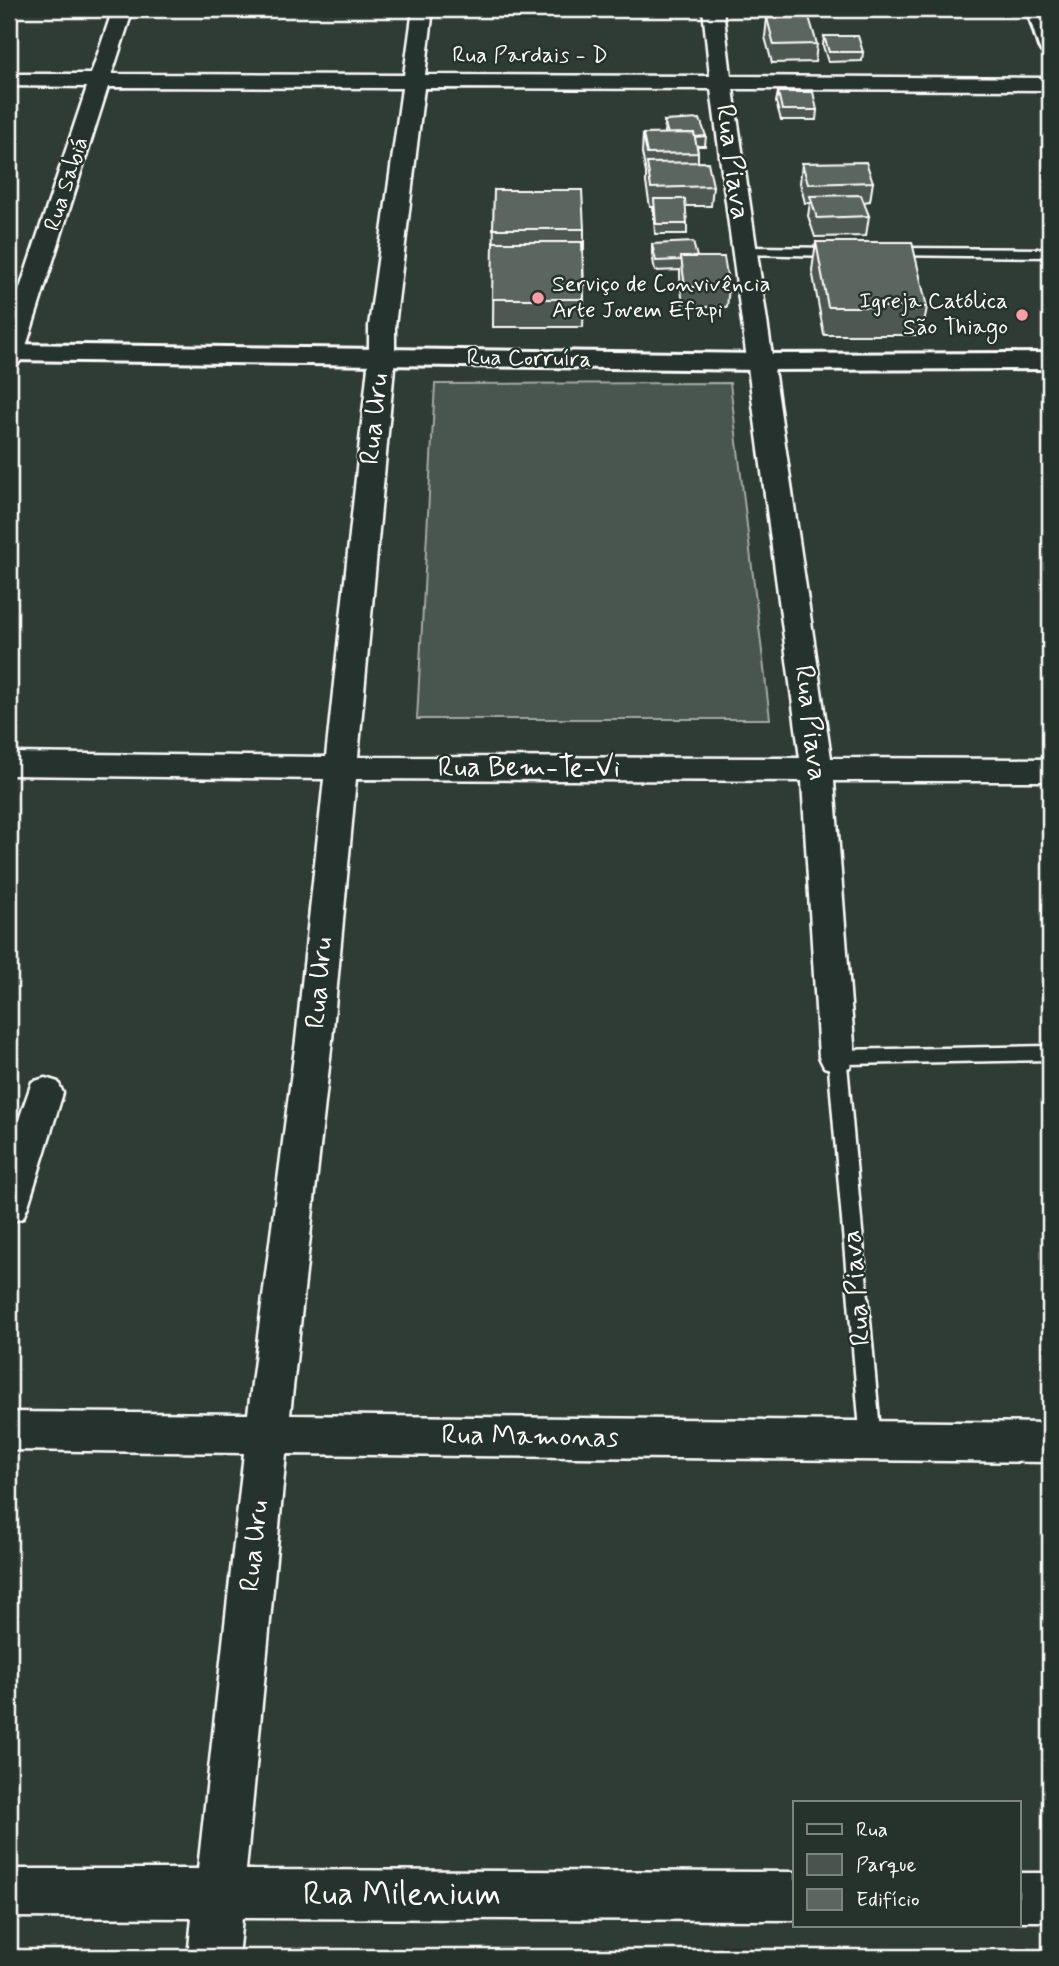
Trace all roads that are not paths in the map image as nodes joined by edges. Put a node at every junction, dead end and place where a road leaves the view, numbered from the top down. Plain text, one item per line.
1 (123, 9) edge
2 (423, 9) edge
3 (713, 9) edge
4 (1038, 9) edge
5 (1050, 47) edge
6 (9, 80) edge
7 (101, 81) junction
8 (415, 82) junction
9 (721, 83) junction
10 (1050, 84) edge
11 (745, 251) junction
12 (856, 252) edge
13 (884, 252) edge
14 (1050, 253) edge
15 (9, 355) edge
16 (382, 357) junction
17 (761, 362) junction
18 (1050, 362) edge
19 (9, 764) edge
20 (340, 768) junction
21 (817, 768) junction
22 (1050, 770) edge
23 (1050, 1053) edge
24 (837, 1057) junction
25 (45, 1093) dead end
26 (9, 1206) edge
27 (9, 1431) edge
28 (267, 1433) junction
29 (871, 1442) junction
30 (1050, 1443) edge
31 (9, 1893) edge
32 (218, 1895) junction
33 (793, 1896) edge
34 (1020, 1897) edge
35 (1050, 1897) edge
36 (213, 1957) edge

1 - 7 street, Rua Sabiá
2 - 8 street, Rua Uru
3 - 9 street, Rua Piava
4 - 5 street
6 - 7 street, Rua Pardais - D
7 - 8 street, Rua Pardais - D
7 - 15 street, Rua Sabiá
8 - 9 street, Rua Pardais - D
8 - 16 street, Rua Uru
9 - 10 street, Rua Pardais - D
9 - 11 street, Rua Piava
11 - 12 lane
11 - 17 street, Rua Piava
13 - 14 lane
15 - 16 street, Rua Corruíra
16 - 17 street, Rua Corruíra
16 - 20 street, Rua Uru
17 - 18 street, Rua Corruíra
17 - 21 street, Rua Piava
19 - 20 street, Rua Bem-Te-Vi
20 - 21 street, Rua Bem-Te-Vi
20 - 28 street, Rua Uru
21 - 22 street, Rua Bem-Te-Vi
21 - 24 street, Rua Piava
23 - 24 lane
24 - 29 lane, Rua Piava
25 - 26 street
27 - 28 street, Rua Mamonas
28 - 29 street, Rua Mamonas
28 - 32 street, Rua Uru
29 - 30 street, Rua Mamonas
31 - 32 street, Rua Milenium
32 - 33 street, Rua Milenium
32 - 36 street, Rua Uru
34 - 35 street

